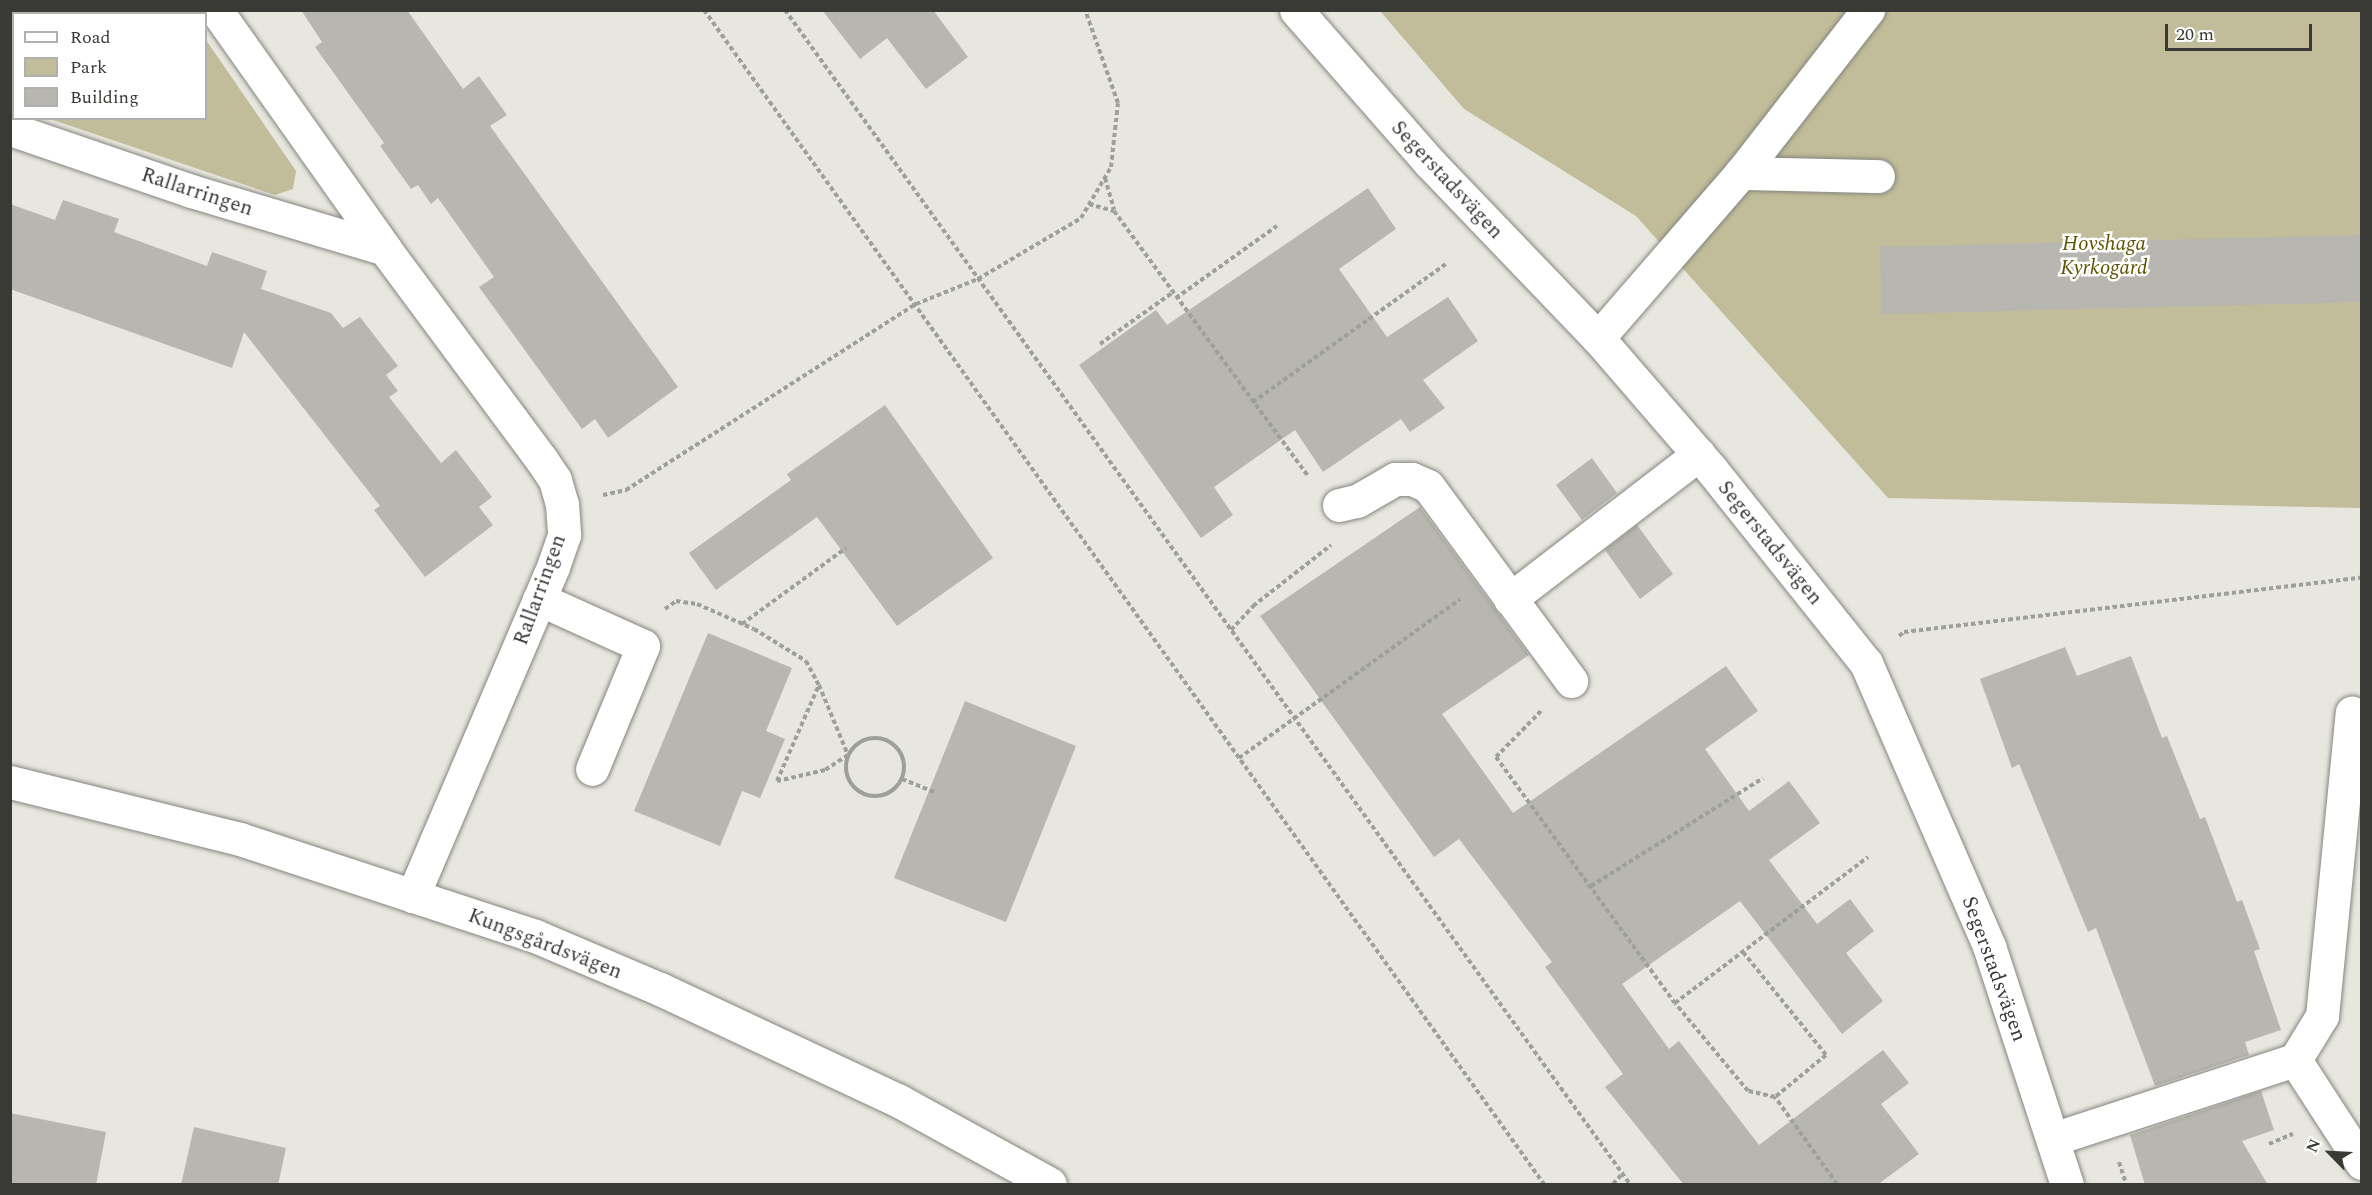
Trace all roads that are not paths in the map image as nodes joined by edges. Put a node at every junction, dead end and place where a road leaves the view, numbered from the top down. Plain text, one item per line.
1 (216, 10) edge
2 (1296, 10) edge
3 (1868, 10) edge
4 (10, 129) edge
5 (1741, 173) junction
6 (1878, 176) dead end
7 (385, 249) junction
8 (1598, 338) junction
9 (1699, 454) junction
10 (1339, 505) road end
11 (1502, 587) junction
12 (539, 599) junction
13 (1571, 681) road end
14 (2352, 712) dead end
15 (592, 769) dead end
16 (10, 782) edge
17 (413, 896) junction
18 (2295, 1060) junction
19 (2053, 1139) junction
20 (2361, 1163) edge
21 (1050, 1185) edge
22 (2067, 1185) edge

1 - 7 street, Rallarringen
2 - 8 street, Segerstadsvägen
3 - 5 street
4 - 7 street, Rallarringen
5 - 6 street
5 - 8 street
7 - 12 street, Rallarringen
8 - 9 street, Segerstadsvägen
9 - 11 street
9 - 19 street, Segerstadsvägen
10 - 11 street
11 - 13 street
12 - 15 street
12 - 17 street, Rallarringen
14 - 18 street
16 - 17 street, Kungsgårdsvägen
17 - 21 street, Kungsgårdsvägen
18 - 19 street
18 - 20 street
19 - 22 street, Segerstadsvägen

